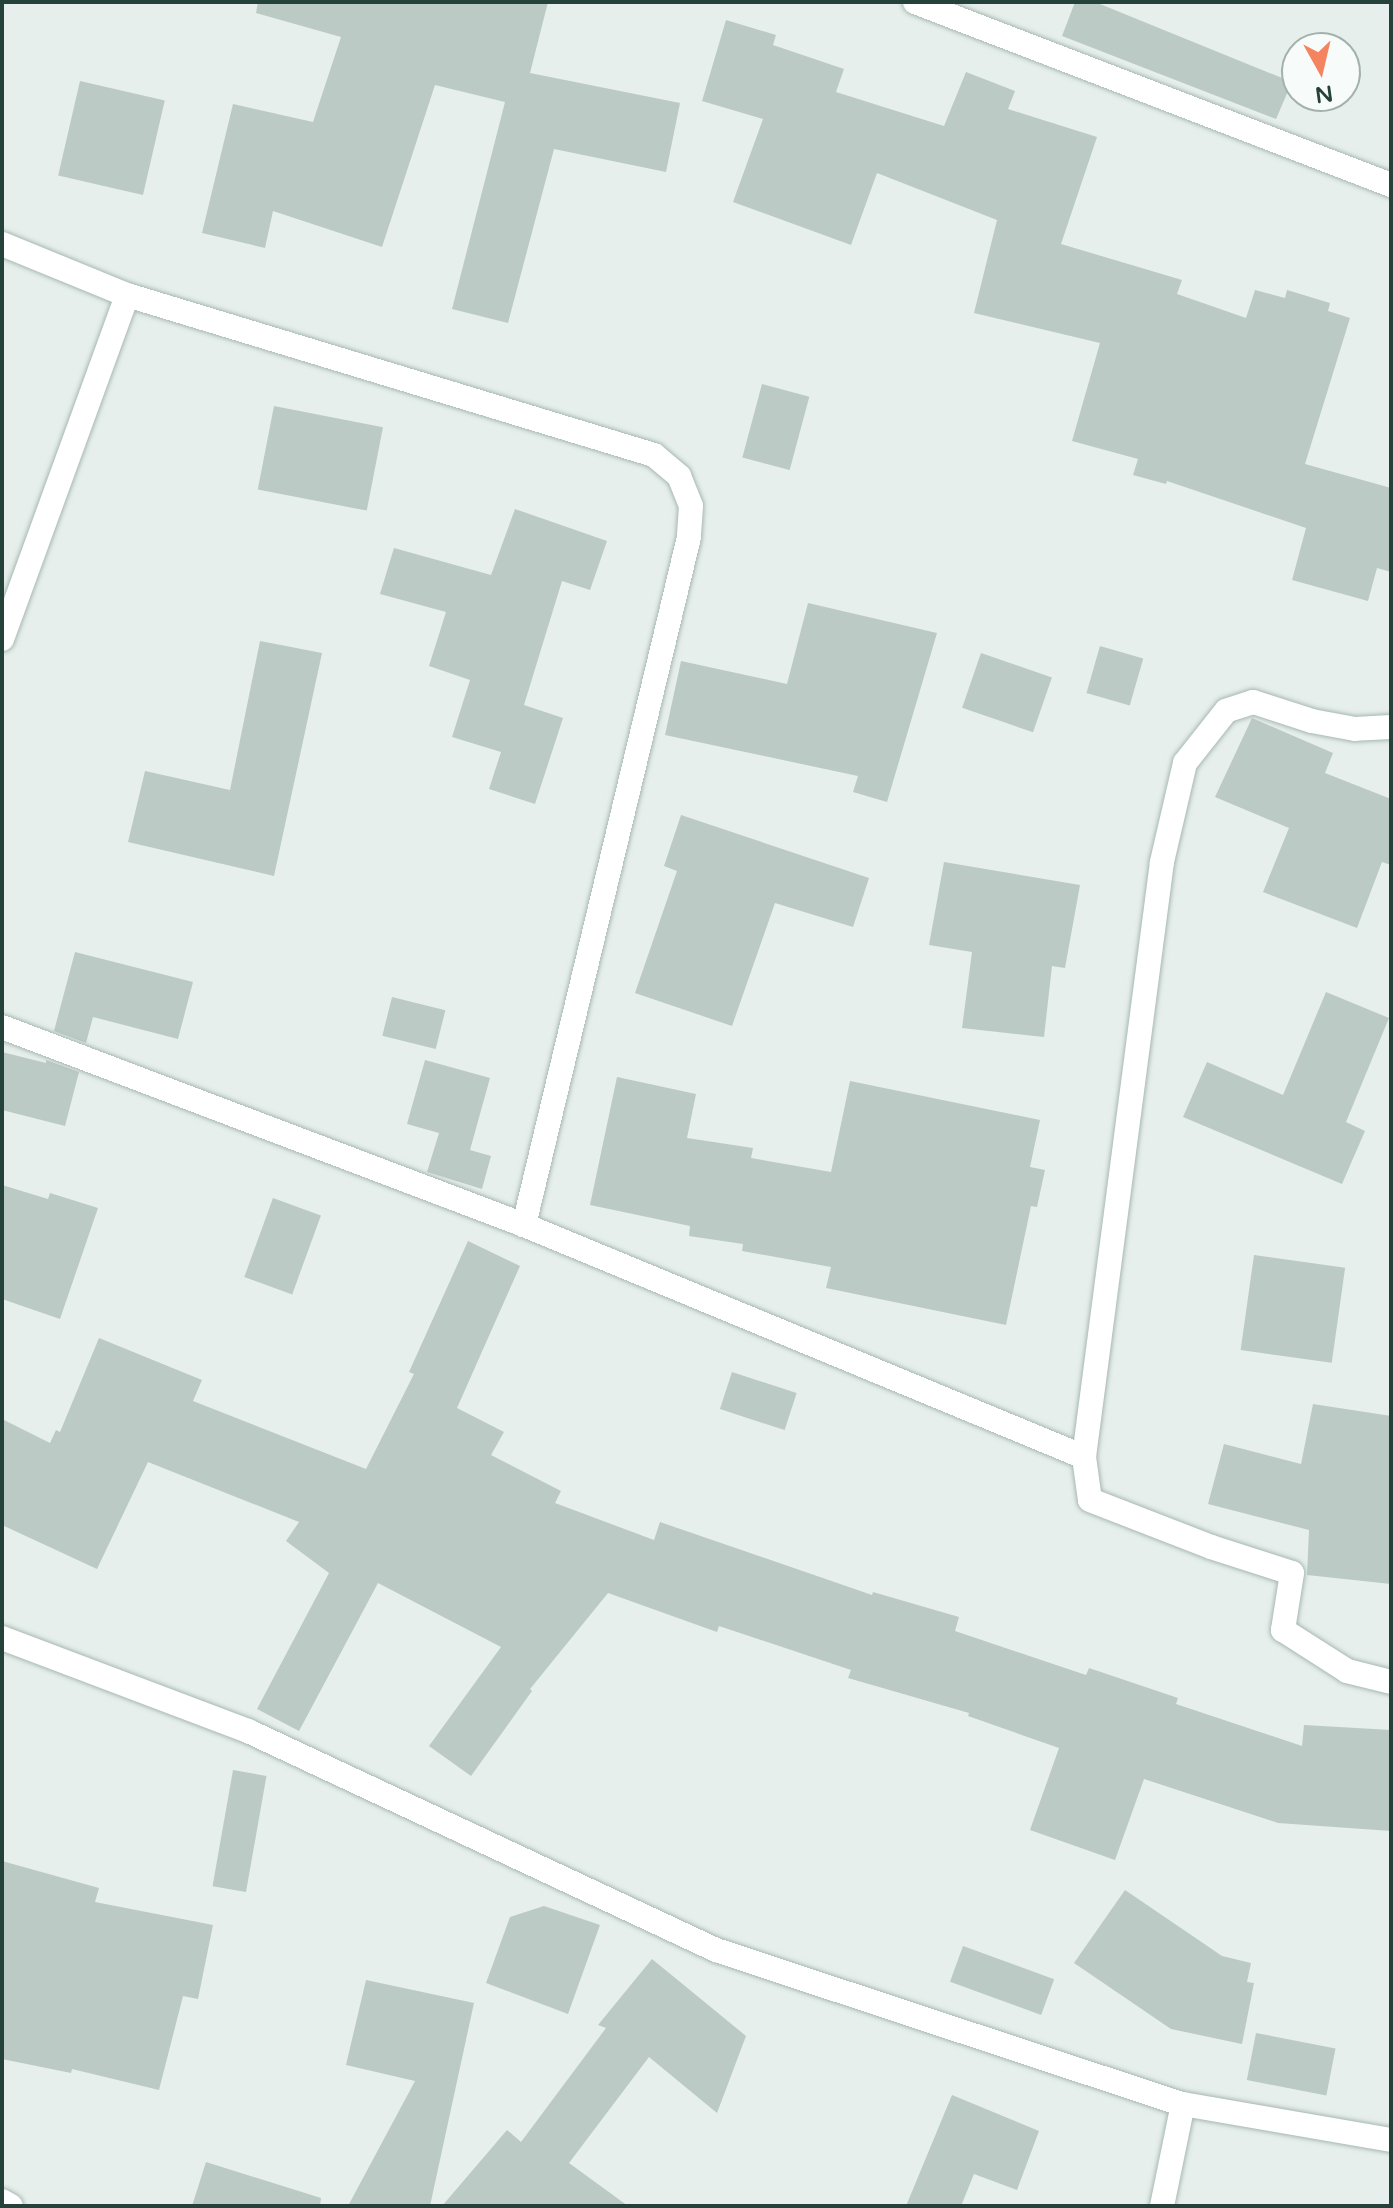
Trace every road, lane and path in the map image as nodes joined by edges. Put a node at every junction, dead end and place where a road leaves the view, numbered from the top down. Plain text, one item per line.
1 (915, 2) edge
2 (1391, 185) edge
3 (2, 244) edge
4 (127, 295) junction
5 (2, 639) edge
6 (1391, 727) edge
7 (2, 1027) edge
8 (524, 1225) junction
9 (1084, 1457) junction
10 (2, 1638) edge
11 (1391, 1682) edge
12 (1183, 2104) junction
13 (1391, 2140) edge
14 (2, 2201) edge
15 (11, 2206) edge
16 (1162, 2206) edge

1 - 2 street
3 - 4 street
4 - 5 street
4 - 8 street
6 - 9 street
7 - 8 street
8 - 9 street
9 - 11 street
10 - 12 street
12 - 13 street
12 - 16 street
14 - 15 street

